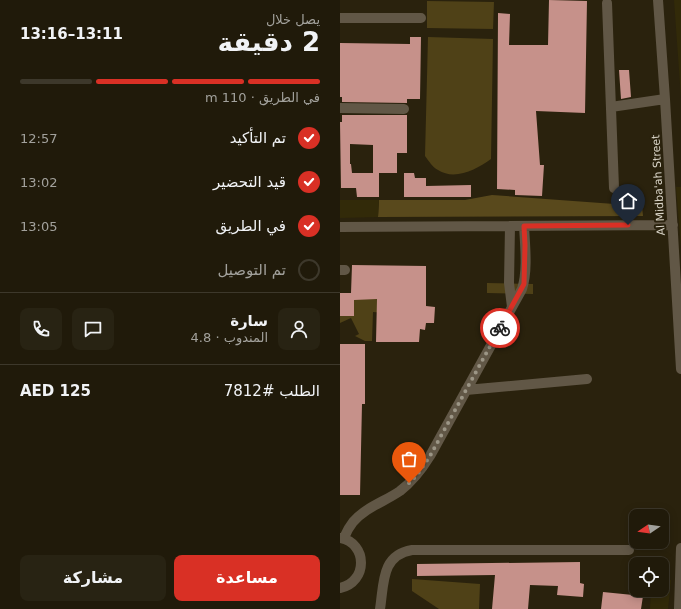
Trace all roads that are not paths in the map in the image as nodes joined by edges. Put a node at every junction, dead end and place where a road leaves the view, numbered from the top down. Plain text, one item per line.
1 (658, 0) edge
2 (606, 3) dead end
3 (340, 18) edge
4 (420, 18) dead end
5 (666, 99) junction
6 (340, 108) edge
7 (611, 108) junction
8 (404, 109) dead end
9 (614, 188) dead end
10 (673, 225) junction
11 (510, 226) junction
12 (524, 226) junction
13 (340, 227) edge
14 (512, 307) junction
15 (681, 369) edge
16 (587, 379) dead end
17 (466, 390) junction
18 (342, 538) edge
19 (681, 548) edge
20 (629, 550) dead end
21 (340, 588) edge
22 (380, 609) edge
23 (679, 609) edge

1 - 5 street, Al Midba'ah Street
2 - 7 street
3 - 4 street
5 - 7 street
5 - 10 street, Al Midba'ah Street
6 - 8 street
7 - 9 street
10 - 12 street
10 - 15 street, Al Midba'ah Street
11 - 12 street
11 - 13 street
11 - 14 street
12 - 14 street
14 - 17 street
16 - 17 street
17 - 18 street
18 - 21 street
19 - 23 street
20 - 22 street

